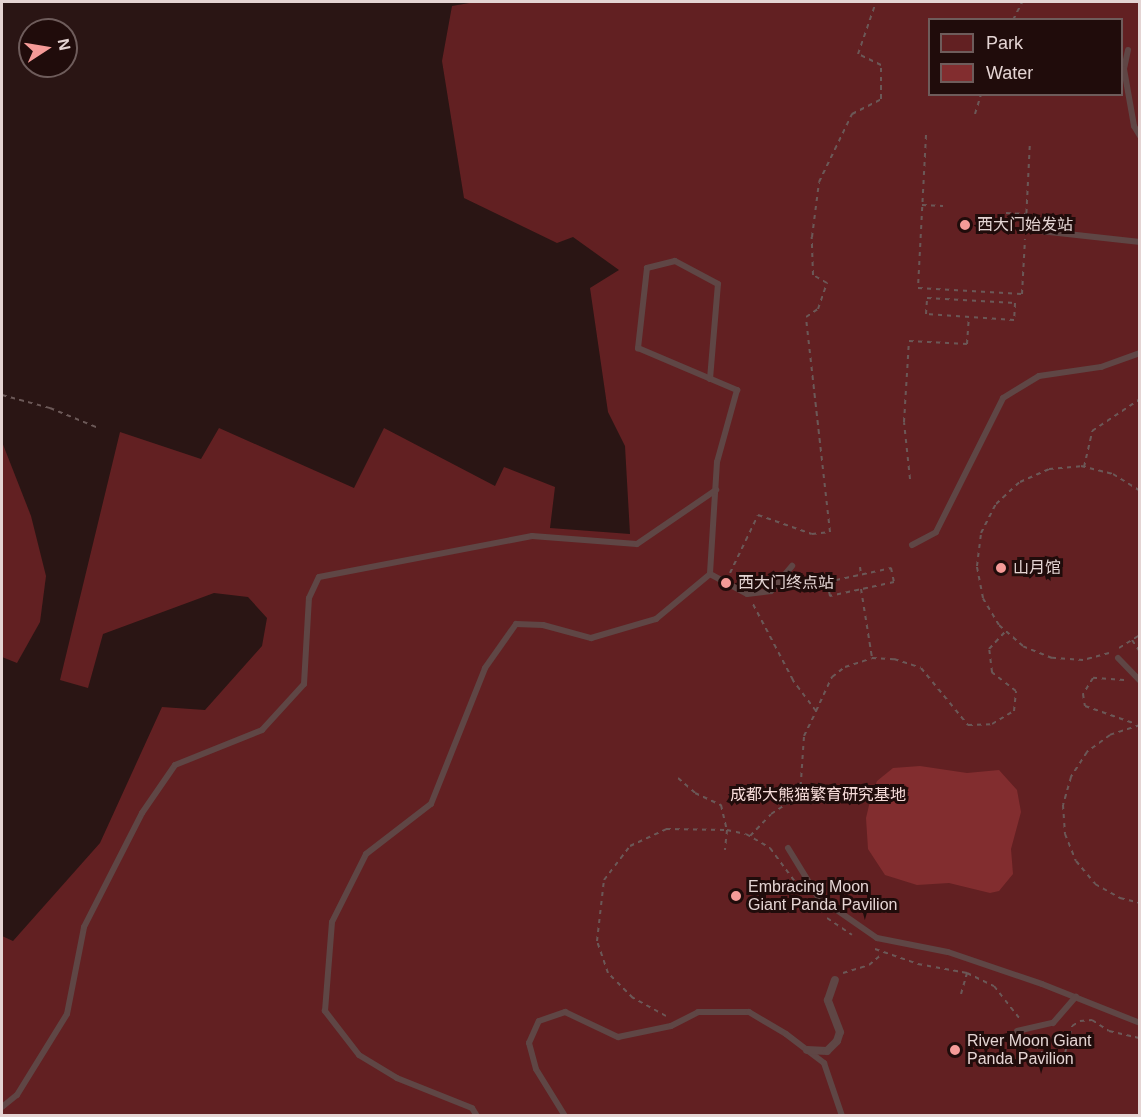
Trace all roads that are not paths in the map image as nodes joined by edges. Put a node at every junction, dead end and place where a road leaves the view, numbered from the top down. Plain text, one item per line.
1 (1128, 50) dead end
2 (1140, 136) edge
3 (1028, 232) road end
4 (1140, 242) edge
5 (1140, 353) edge
6 (710, 379) junction
7 (716, 490) junction
8 (912, 545) dead end
9 (792, 566) dead end
10 (710, 574) junction
11 (1118, 658) dead end
12 (1140, 681) edge
13 (788, 848) dead end
14 (835, 980) road end
15 (1076, 997) junction
16 (1140, 1023) edge
17 (1017, 1031) dead end
18 (807, 1050) junction
19 (2, 1107) edge
20 (477, 1116) edge
21 (565, 1116) edge
22 (842, 1116) edge

1 - 2 lane
3 - 4 lane
5 - 8 lane
6 - 6 lane
6 - 7 lane
7 - 10 lane
7 - 19 lane
9 - 10 lane
10 - 20 lane
11 - 12 lane
13 - 15 lane
14 - 18 street
15 - 16 lane
15 - 17 lane
18 - 21 lane
18 - 22 lane

